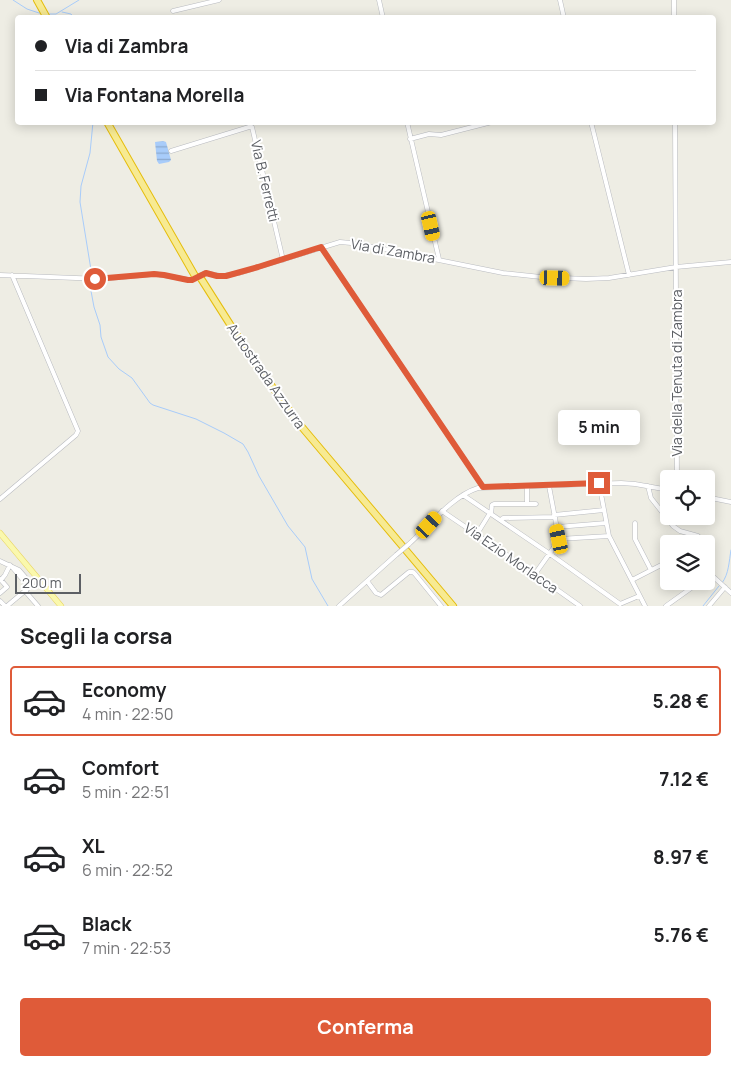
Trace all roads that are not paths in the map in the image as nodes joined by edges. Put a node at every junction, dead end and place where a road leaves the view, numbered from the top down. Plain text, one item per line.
1 (37, 0) edge
2 (41, 0) edge
3 (219, 0) edge
4 (379, 0) edge
5 (560, 0) edge
6 (674, 0) edge
7 (173, 12) dead end
8 (47, 14) edge
9 (382, 15) edge
10 (563, 15) edge
11 (674, 15) edge
12 (109, 125) edge
13 (113, 125) edge
14 (408, 125) edge
15 (480, 125) edge
16 (591, 125) edge
17 (675, 125) edge
18 (410, 139) junction
19 (171, 151) dead end
20 (321, 247) junction
21 (439, 259) junction
22 (283, 260) junction
23 (731, 262) edge
24 (676, 267) junction
25 (0, 275) edge
26 (12, 275) junction
27 (629, 275) junction
28 (198, 276) junction
29 (677, 470) edge
30 (599, 483) junction
31 (527, 486) junction
32 (549, 486) junction
33 (648, 486) junction
34 (483, 487) junction
35 (660, 488) edge
36 (463, 495) junction
37 (0, 499) edge
38 (715, 499) edge
39 (731, 502) edge
40 (527, 504) junction
41 (536, 504) dead end
42 (604, 510) junction
43 (442, 511) junction
44 (490, 513) junction
45 (554, 516) junction
46 (501, 520) junction
47 (606, 523) junction
48 (635, 524) dead end
49 (556, 527) junction
50 (0, 534) edge
51 (477, 534) junction
52 (694, 535) edge
53 (609, 536) junction
54 (559, 539) junction
55 (550, 554) junction
56 (0, 561) edge
57 (10, 565) junction
58 (660, 566) edge
59 (651, 570) junction
60 (535, 574) junction
61 (0, 579) edge
62 (632, 580) junction
63 (715, 580) edge
64 (367, 581) junction
65 (722, 585) junction
66 (688, 590) edge
67 (25, 591) junction
68 (0, 593) edge
69 (731, 593) edge
70 (639, 596) junction
71 (0, 601) edge
72 (34, 601) junction
73 (623, 605) edge
74 (6, 606) edge
75 (28, 606) edge
76 (38, 606) edge
77 (61, 606) edge
78 (339, 606) edge
79 (442, 606) edge
80 (448, 606) edge
81 (453, 606) edge
82 (580, 606) edge
83 (645, 606) edge
84 (666, 606) edge
85 (709, 606) edge

1 - 8 highway
2 - 8 highway
3 - 7 street
4 - 9 street
5 - 10 street
6 - 11 street
12 - 28 highway, Autostrada Azzurra
13 - 28 highway, Autostrada Azzurra
14 - 18 street
15 - 18 street
16 - 27 street
17 - 24 street, Via della Tenuta di Zambra
18 - 21 street
19 - 22 street, Via B. Ferretti
20 - 21 street, Via di Zambra
20 - 22 street, Via di Zambra
20 - 34 street
21 - 27 street, Via di Zambra
22 - 26 street, Via di Zambra
23 - 24 street, Via di Zambra
24 - 27 street, Via di Zambra
24 - 29 street, Via della Tenuta di Zambra
25 - 26 street, Via di Zambra
26 - 37 street
28 - 80 highway, Autostrada Azzurra
28 - 81 highway, Autostrada Azzurra
30 - 32 street
30 - 33 street
30 - 42 street
31 - 32 street
31 - 34 street
31 - 40 street
32 - 45 street
33 - 35 street
33 - 52 street
34 - 36 street
36 - 43 street
36 - 44 street
38 - 39 street
40 - 41 street
40 - 44 street
42 - 45 street
42 - 47 street
43 - 51 street, Via Ezio Morlacca
43 - 64 street, bridge
44 - 46 street
44 - 51 street
45 - 46 street
45 - 49 street
46 - 55 street
47 - 49 street
47 - 53 street
48 - 59 street
49 - 54 street
50 - 77 main road
51 - 60 street, Via Ezio Morlacca
53 - 54 street
53 - 62 street
54 - 55 street
55 - 60 street
55 - 73 street
56 - 57 street
57 - 61 street
57 - 67 street
58 - 59 street
59 - 62 street
60 - 82 street, Via Ezio Morlacca
61 - 68 street
62 - 70 street
63 - 65 street
64 - 78 street
64 - 79 street
65 - 69 street
65 - 85 street
66 - 84 street
67 - 72 street
67 - 74 street
70 - 73 street
70 - 83 street
71 - 74 street
72 - 75 street
72 - 76 street

